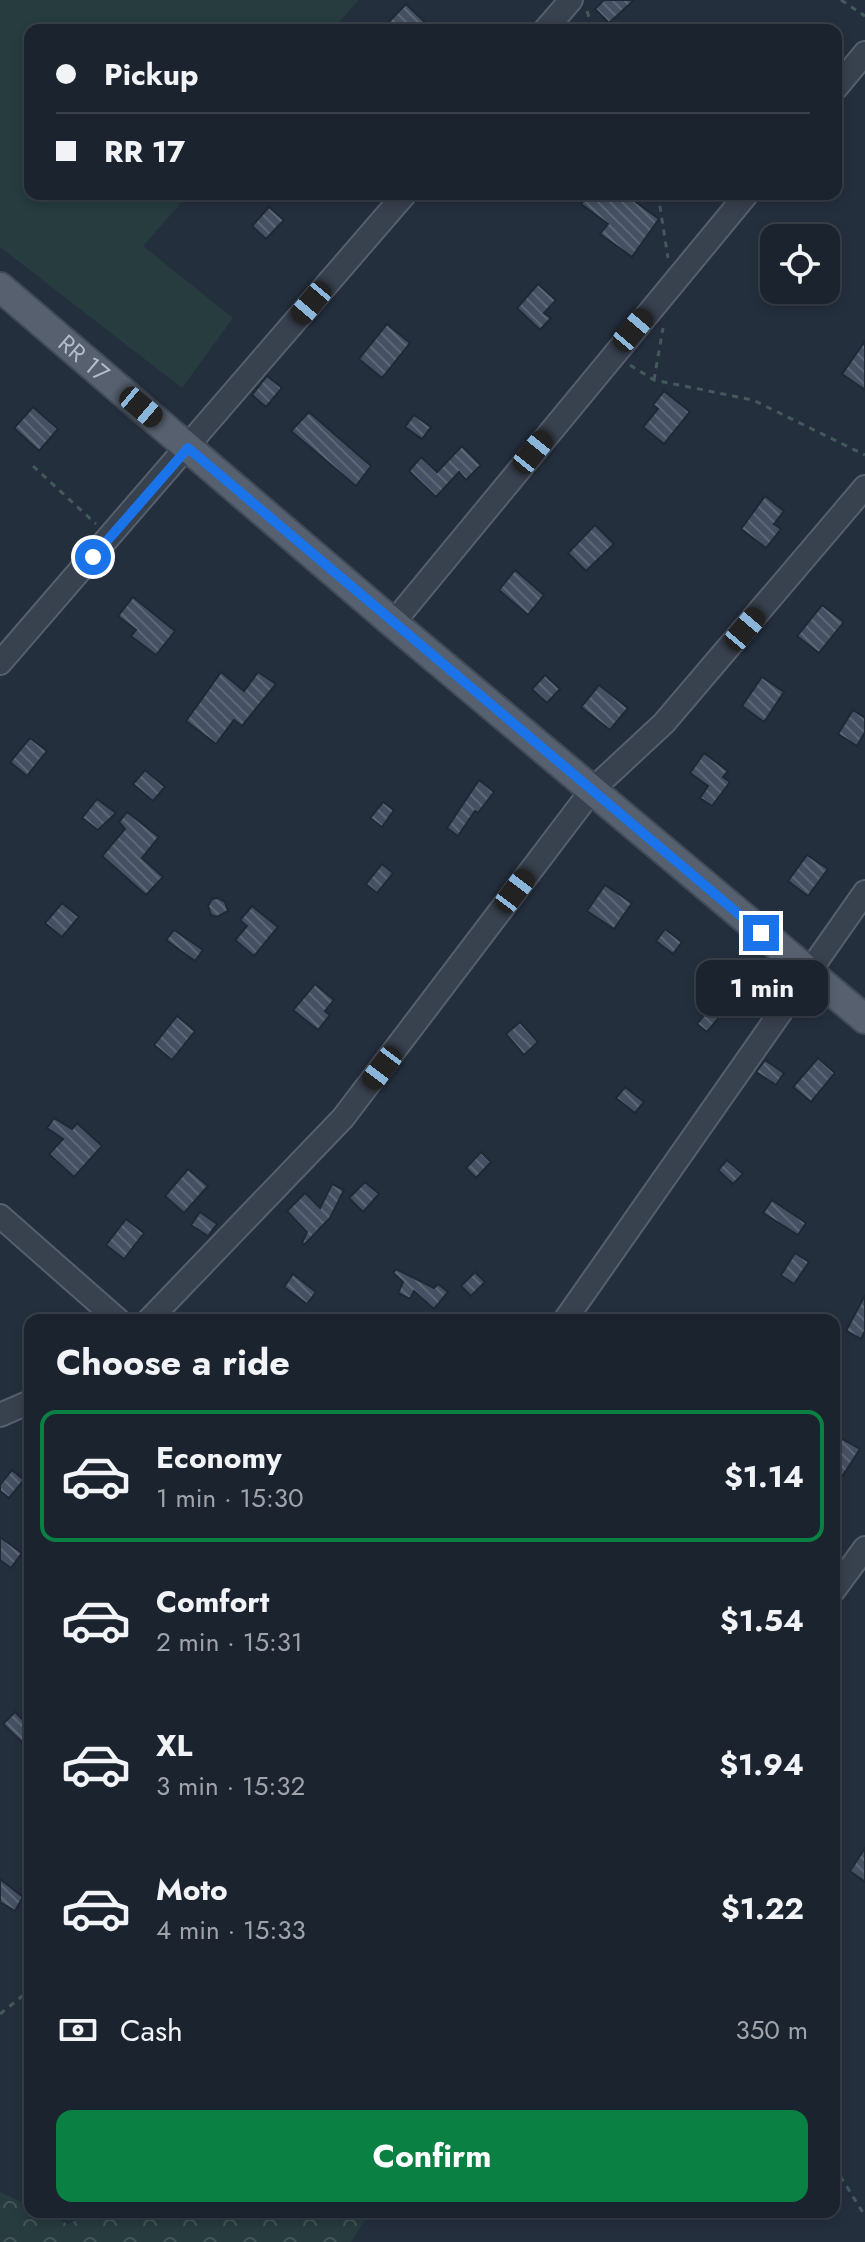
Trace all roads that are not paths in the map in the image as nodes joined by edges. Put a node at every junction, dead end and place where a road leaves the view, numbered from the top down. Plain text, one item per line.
1 (571, 0) edge
2 (550, 24) edge
3 (865, 53) edge
4 (842, 81) edge
5 (400, 200) edge
6 (742, 200) edge
7 (0, 287) edge
8 (188, 448) junction
9 (865, 487) edge
10 (393, 623) junction
11 (11, 637) edge
12 (0, 663) edge
13 (592, 790) junction
14 (865, 892) edge
15 (809, 973) junction
16 (865, 1019) edge
17 (0, 1216) edge
18 (111, 1314) edge
19 (155, 1314) edge
20 (569, 1314) edge
21 (24, 1405) edge
22 (0, 1415) edge
23 (865, 1548) edge
24 (840, 1582) edge

1 - 2 street
3 - 4 street
5 - 8 street
6 - 10 street
7 - 8 main road, RR 17 / RR 17
8 - 10 main road, RR 17 / RR 17
8 - 11 street
9 - 13 street
10 - 13 main road, RR 17 / RR 17
11 - 12 street
13 - 15 main road, RR 17 / RR 17
13 - 19 street
14 - 15 street
15 - 16 main road, RR 17 / RR 17
15 - 20 street
17 - 18 street
21 - 22 street
23 - 24 street

